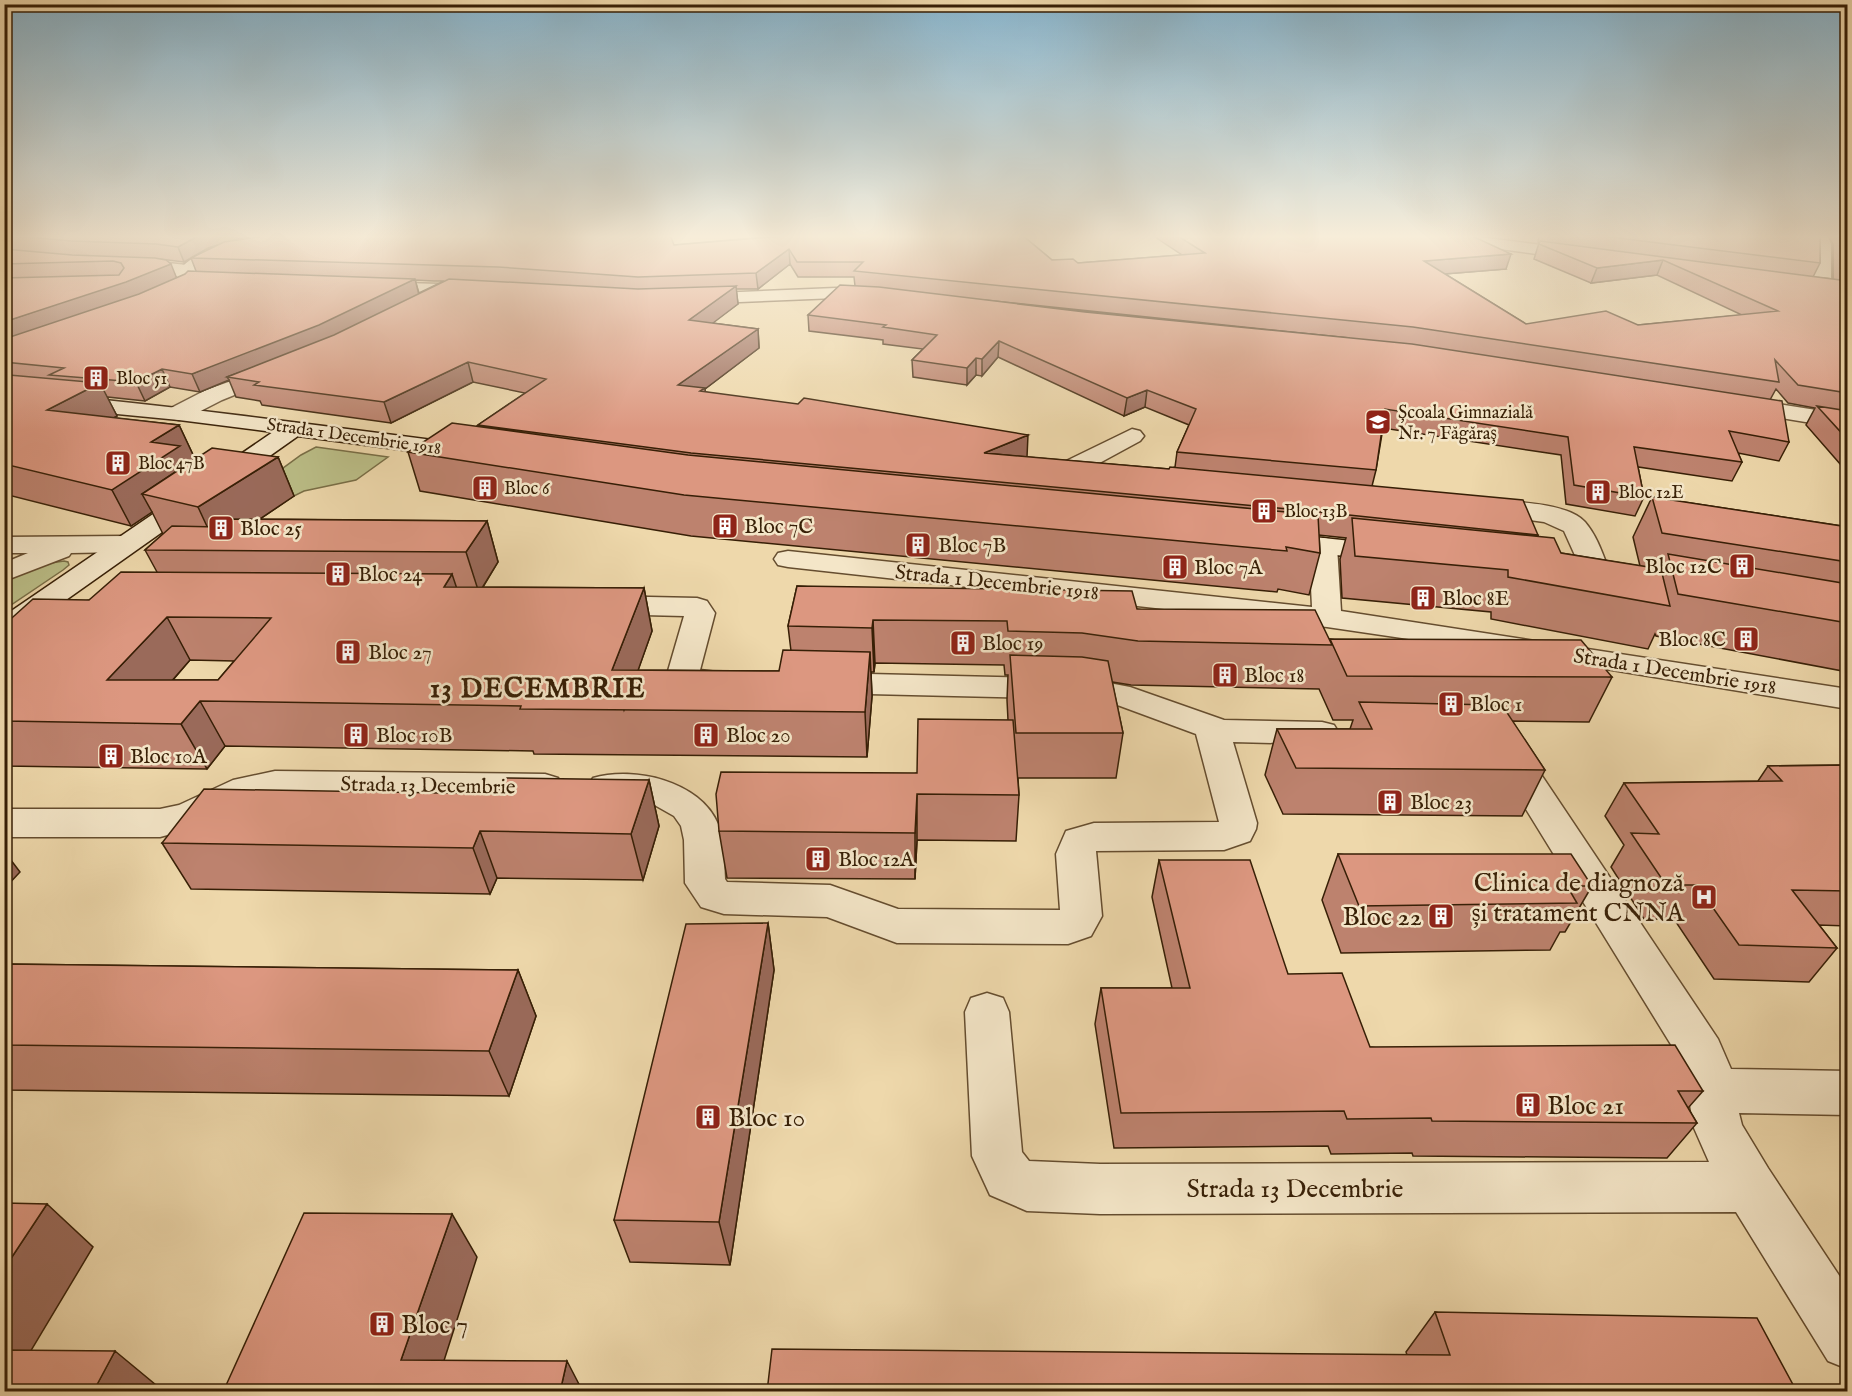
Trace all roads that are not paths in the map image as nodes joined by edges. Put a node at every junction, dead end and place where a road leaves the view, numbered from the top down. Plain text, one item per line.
1 (428, 300) edge
2 (419, 305) edge
3 (292, 366) edge
4 (4, 396) edge
5 (1719, 402) edge
6 (179, 413) junction
7 (1848, 422) edge
8 (294, 428) junction
9 (1132, 436) dead end
10 (492, 455) edge
11 (1129, 477) edge
12 (1463, 506) edge
13 (1252, 539) edge
14 (4, 544) edge
15 (72, 544) junction
16 (125, 544) junction
17 (1323, 546) junction
18 (1414, 556) edge
19 (788, 559) dead end
20 (1567, 572) edge
21 (4, 573) edge
22 (45, 602) junction
23 (86, 602) edge
24 (574, 606) edge
25 (1327, 618) junction
26 (4, 630) edge
27 (1848, 699) edge
28 (1212, 729) junction
29 (1350, 734) edge
30 (1478, 736) edge
31 (4, 823) edge
32 (987, 1012) dead end
33 (1713, 1091) junction
34 (1848, 1093) edge
35 (1752, 1187) junction
36 (1848, 1341) edge

1 - 2 street
3 - 6 street
4 - 6 street, Strada 1 Decembrie 1918
5 - 7 street
6 - 8 street, Strada 1 Decembrie 1918
8 - 10 street, Strada 1 Decembrie 1918
8 - 16 street
9 - 11 street
12 - 20 street
13 - 17 street
14 - 15 street
15 - 16 street
15 - 21 street
16 - 22 street
17 - 18 street
17 - 25 street
19 - 25 street, Strada 1 Decembrie 1918
22 - 23 street
22 - 26 street
24 - 28 street
25 - 27 street, Strada 1 Decembrie 1918
28 - 29 street
28 - 31 street, Strada 13 Decembrie
30 - 33 street
32 - 35 street, Strada 13 Decembrie
33 - 34 street
33 - 35 street
35 - 36 street

